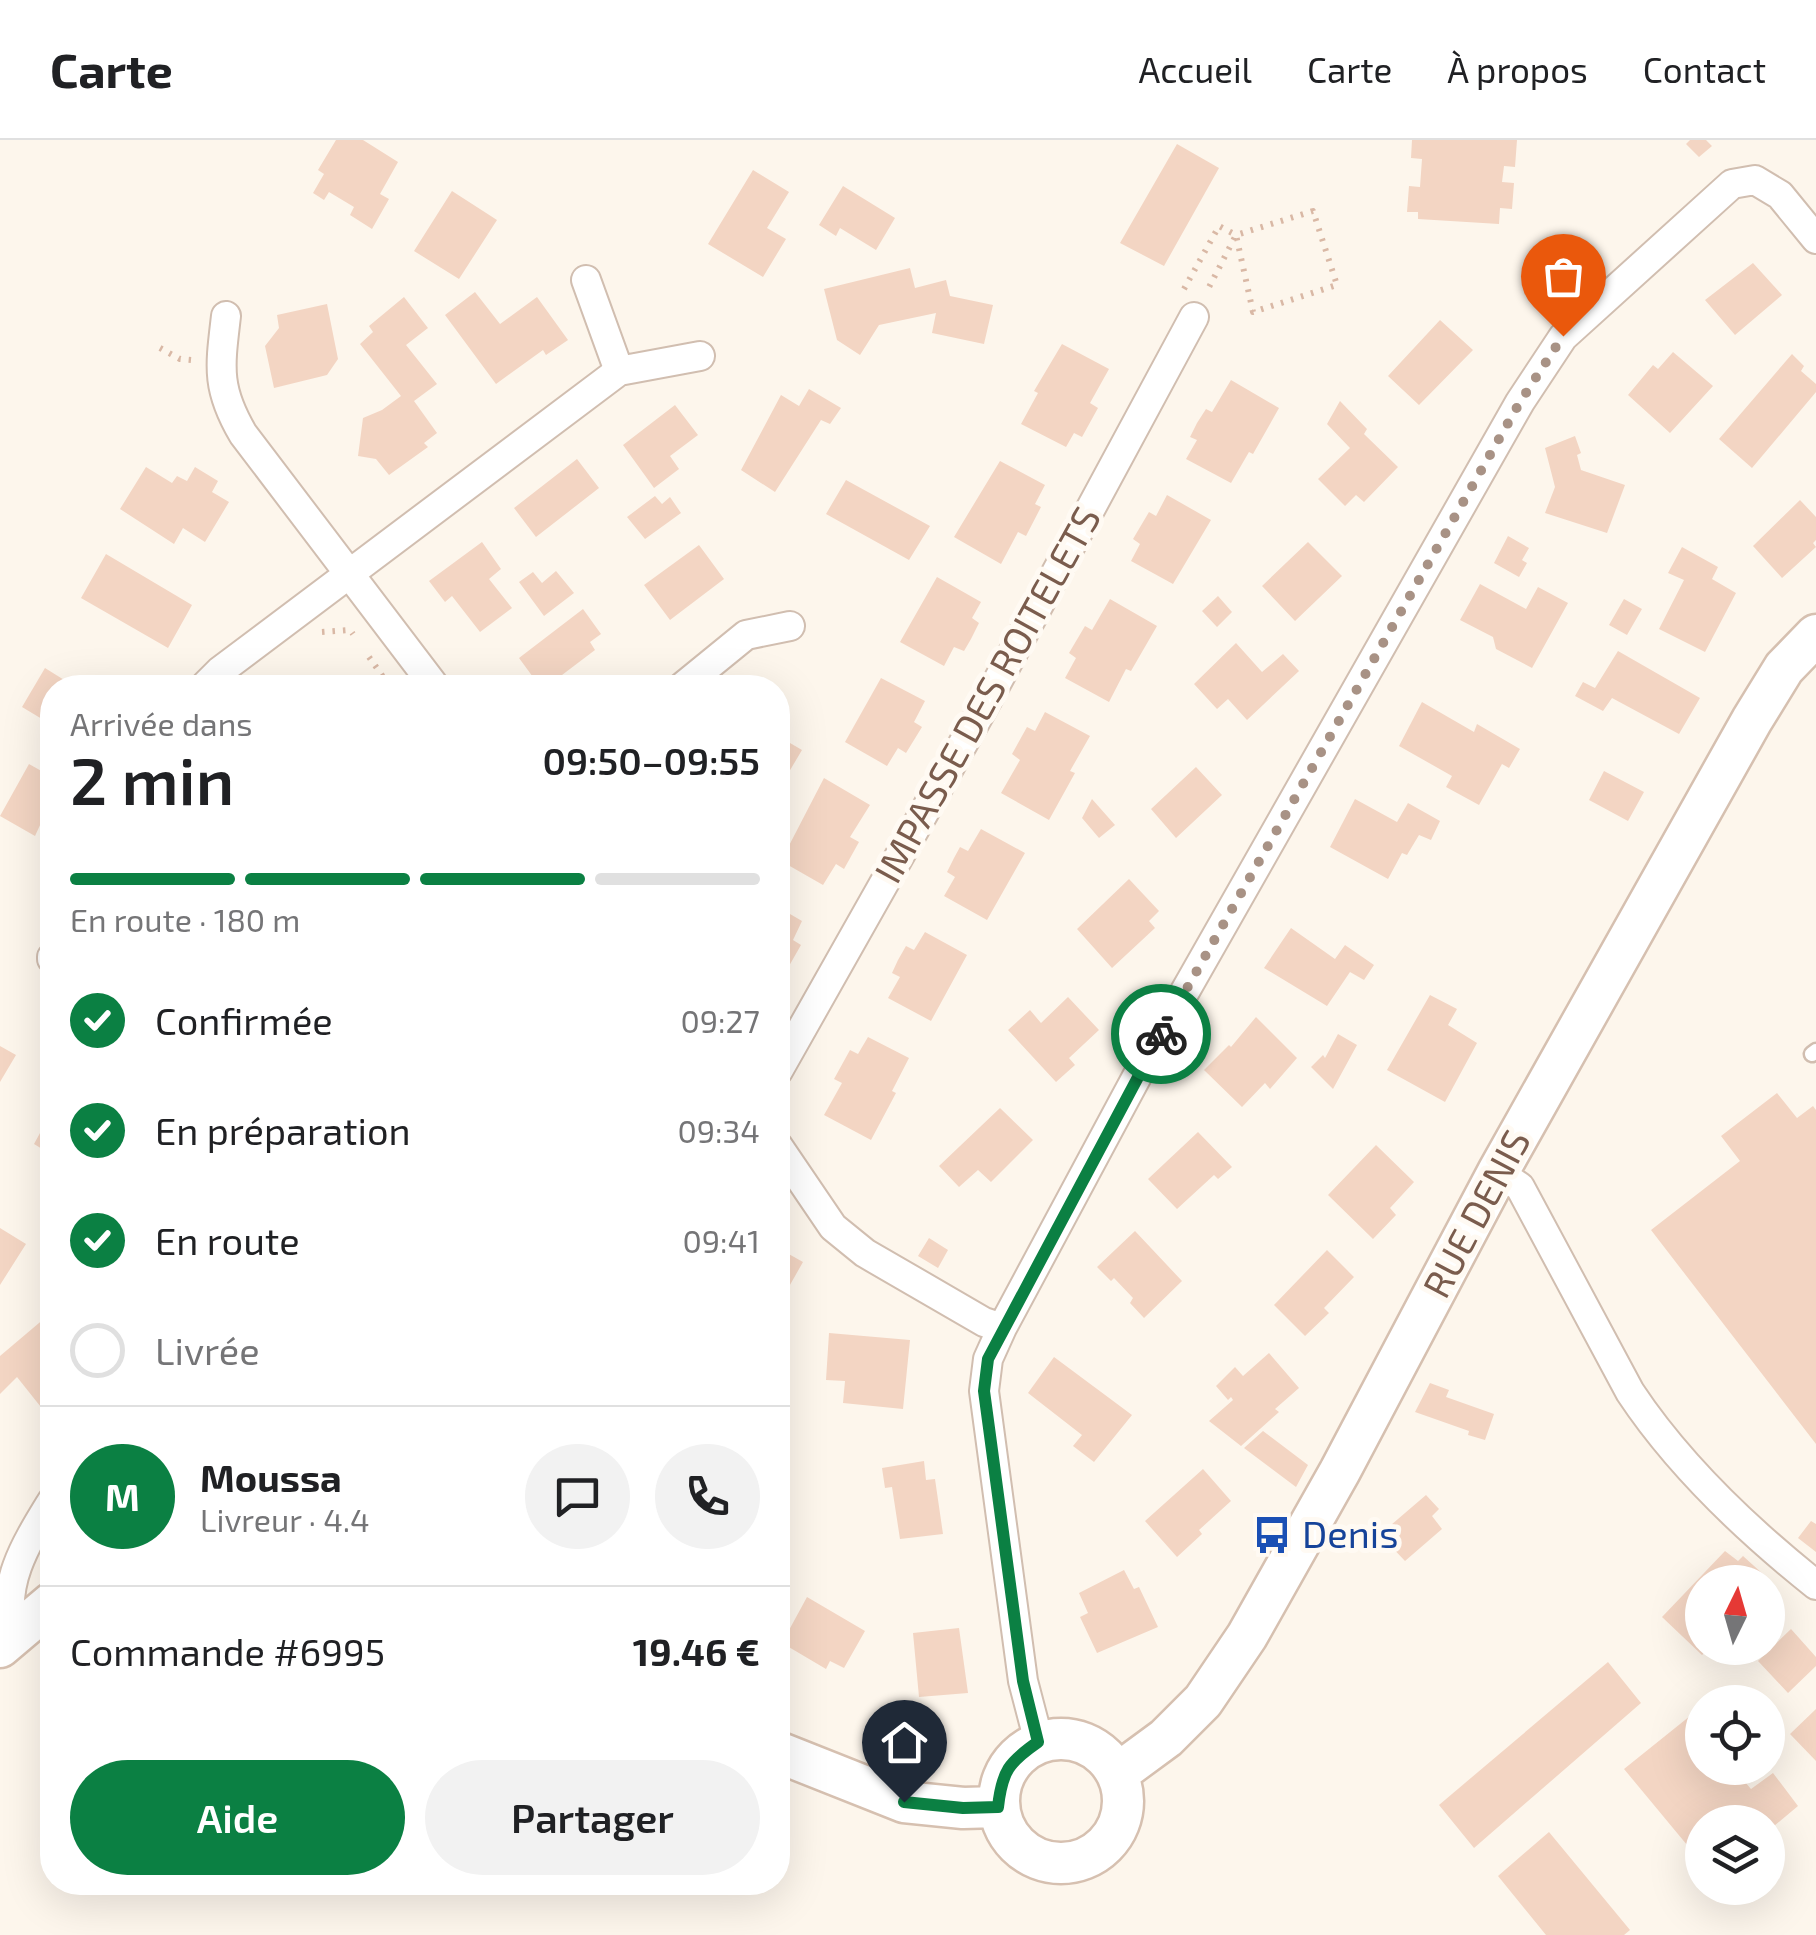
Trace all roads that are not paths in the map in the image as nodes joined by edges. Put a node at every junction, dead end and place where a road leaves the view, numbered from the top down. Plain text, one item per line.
1 (1816, 239) edge
2 (586, 280) dead end
3 (1189, 304) road end
4 (226, 316) dead end
5 (700, 356) dead end
6 (619, 372) junction
7 (350, 576) junction
8 (790, 626) dead end
9 (1816, 636) edge
10 (215, 675) edge
11 (426, 675) edge
12 (696, 675) edge
13 (790, 1050) edge
14 (790, 1163) edge
15 (1498, 1172) junction
16 (1002, 1328) junction
17 (40, 1521) edge
18 (1816, 1585) edge
19 (40, 1613) edge
20 (6, 1640) edge
21 (1038, 1742) junction
22 (790, 1757) edge
23 (1117, 1774) junction
24 (998, 1807) junction

1 - 16 street
2 - 6 street
3 - 13 street, IMPASSE DES ROITELETS
4 - 7 street
5 - 6 street
6 - 7 street
7 - 10 street
7 - 11 street
8 - 12 street
9 - 15 street, RUE DENIS
14 - 16 street
15 - 18 street
15 - 23 street, RUE DENIS
16 - 21 street
17 - 20 street
19 - 20 street
21 - 23 street
21 - 24 street
22 - 24 street
23 - 24 street

